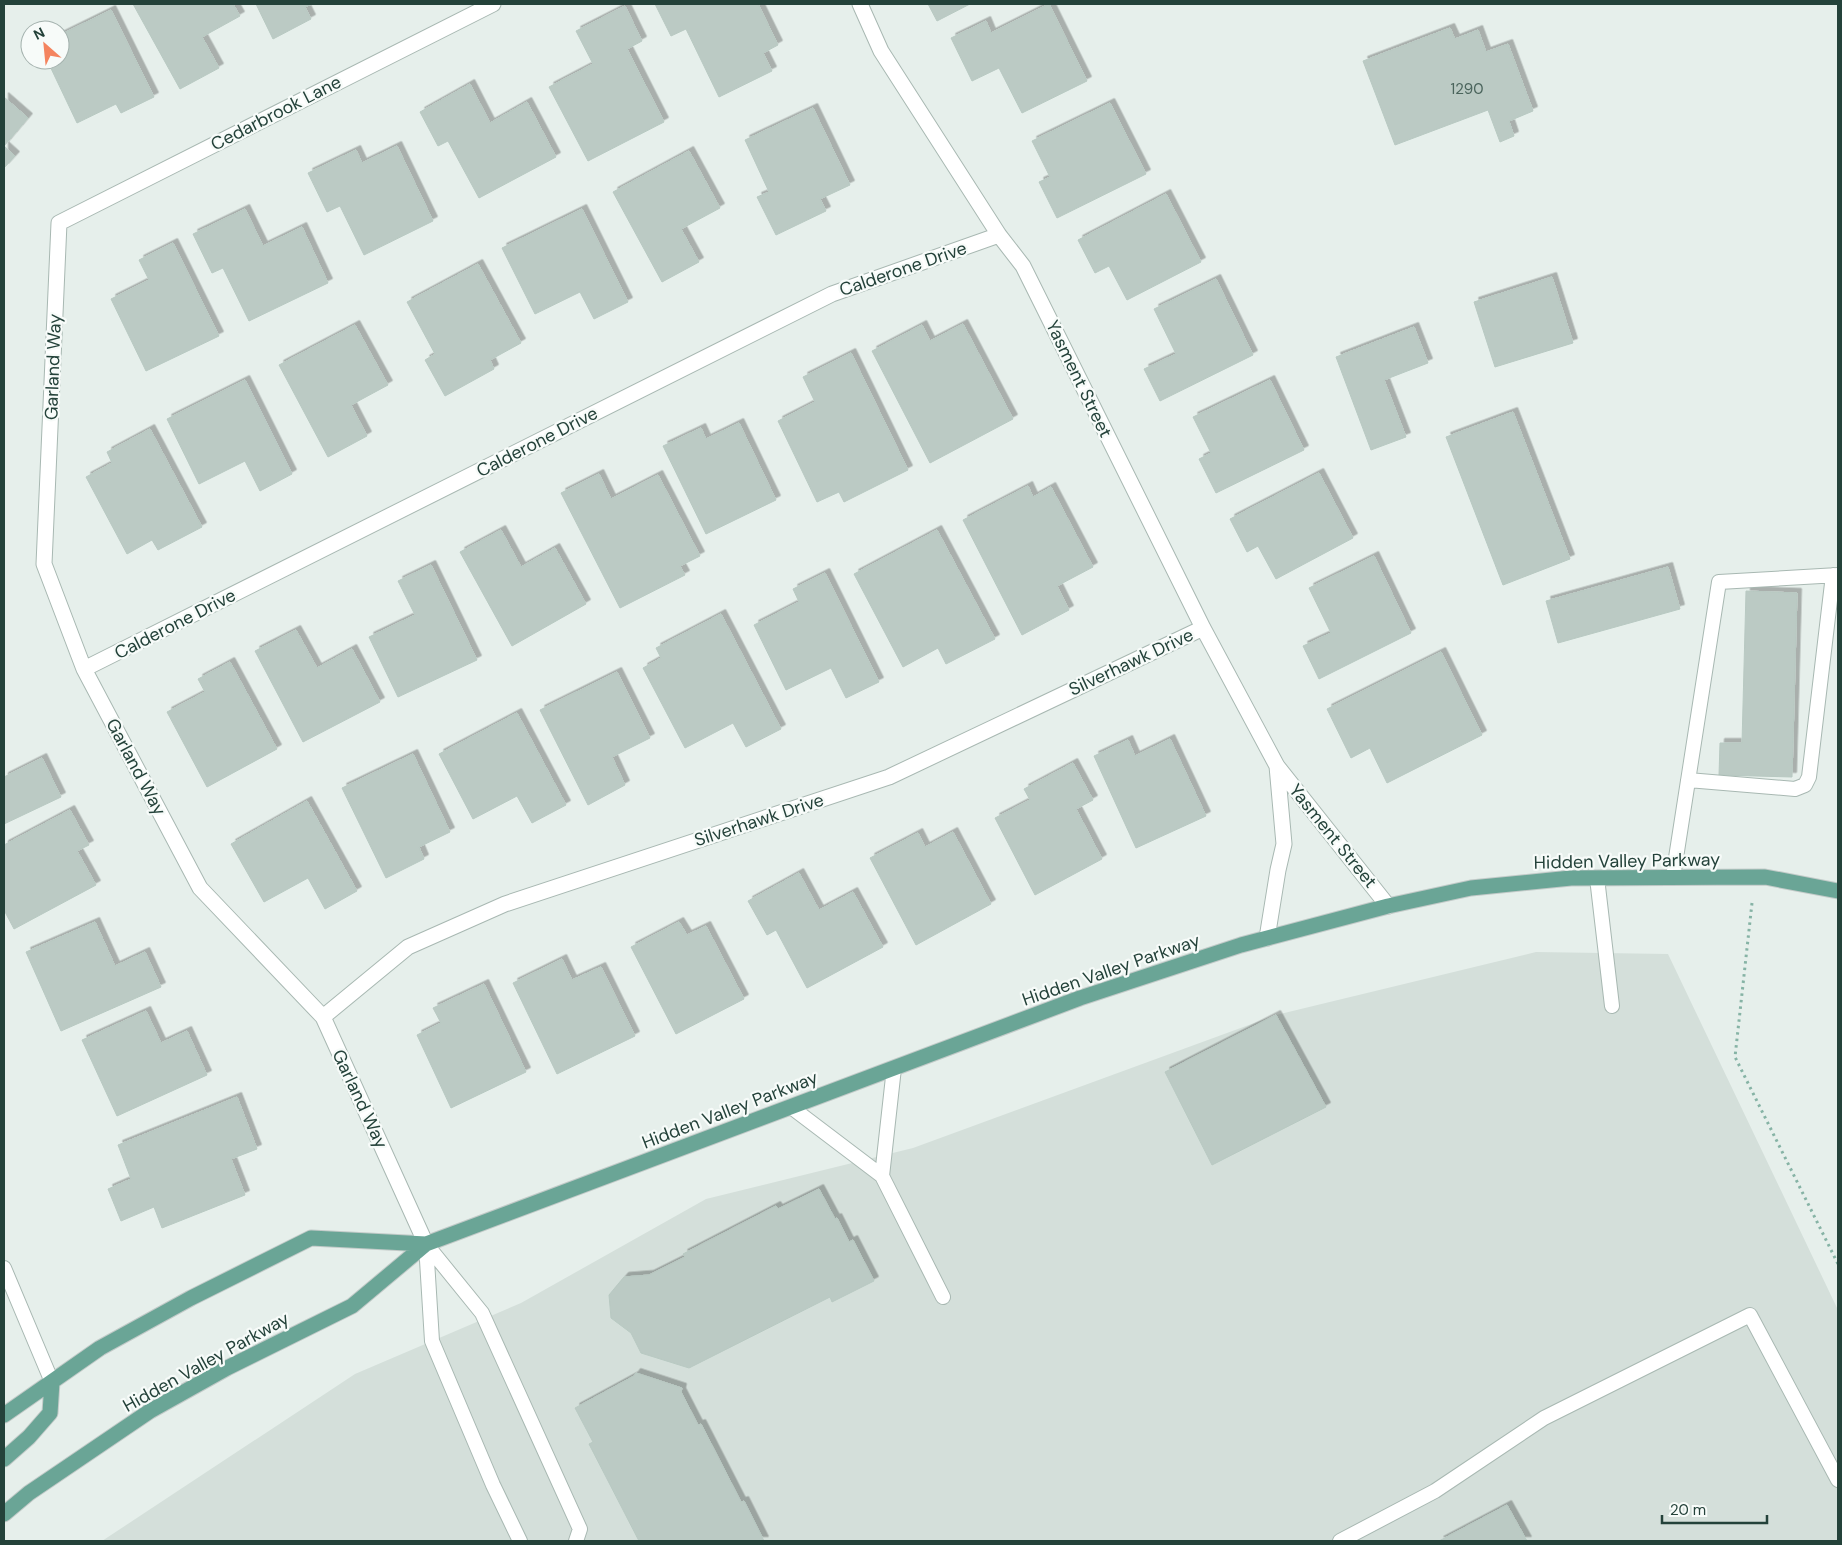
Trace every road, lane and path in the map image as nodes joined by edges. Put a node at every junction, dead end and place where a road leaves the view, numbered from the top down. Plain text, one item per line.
1 (494, 4) edge
2 (860, 4) edge
3 (59, 223) joint
4 (999, 235) junction
5 (1836, 575) edge
6 (1203, 628) junction
7 (84, 669) junction
8 (1277, 766) junction
9 (1688, 780) junction
10 (1597, 878) junction
11 (1673, 878) junction
12 (1838, 891) edge
13 (1753, 899) dead end
14 (1388, 906) junction
15 (1267, 938) junction
16 (1612, 1006) dead end
17 (323, 1017) junction
18 (894, 1068) junction
19 (792, 1107) junction
20 (882, 1176) junction
21 (426, 1244) junction
22 (1838, 1264) edge
23 (4, 1271) edge
24 (943, 1298) dead end
25 (52, 1382) junction
26 (4, 1415) edge
27 (4, 1459) edge
28 (1838, 1480) edge
29 (4, 1514) edge
30 (520, 1541) edge
31 (576, 1541) edge
32 (1340, 1541) edge

1 - 3 street, Cedarbrook Lane
2 - 4 street, Yasment Street
3 - 7 street, Garland Way
4 - 6 street, Yasment Street
4 - 7 street, Calderone Drive
5 - 9 lane
5 - 9 lane
6 - 8 street, Yasment Street
6 - 17 street, Silverhawk Drive
7 - 17 street, Garland Way
8 - 14 street, Yasment Street
8 - 15 street, Yasment Street
9 - 11 lane
10 - 11 main road, Hidden Valley Parkway
10 - 14 main road, Hidden Valley Parkway
10 - 16 lane
11 - 12 main road, Hidden Valley Parkway
13 - 22 path
14 - 15 main road, Hidden Valley Parkway
15 - 18 main road, Hidden Valley Parkway
17 - 21 street, Garland Way
18 - 19 main road, Hidden Valley Parkway
18 - 20 lane
19 - 20 lane
19 - 21 main road, Hidden Valley Parkway
20 - 24 lane
21 - 25 main road, Hidden Valley Parkway
21 - 29 main road, Hidden Valley Parkway
21 - 30 lane
21 - 31 lane
23 - 25 lane
25 - 26 main road, Hidden Valley Parkway
25 - 27 main road
28 - 32 lane

